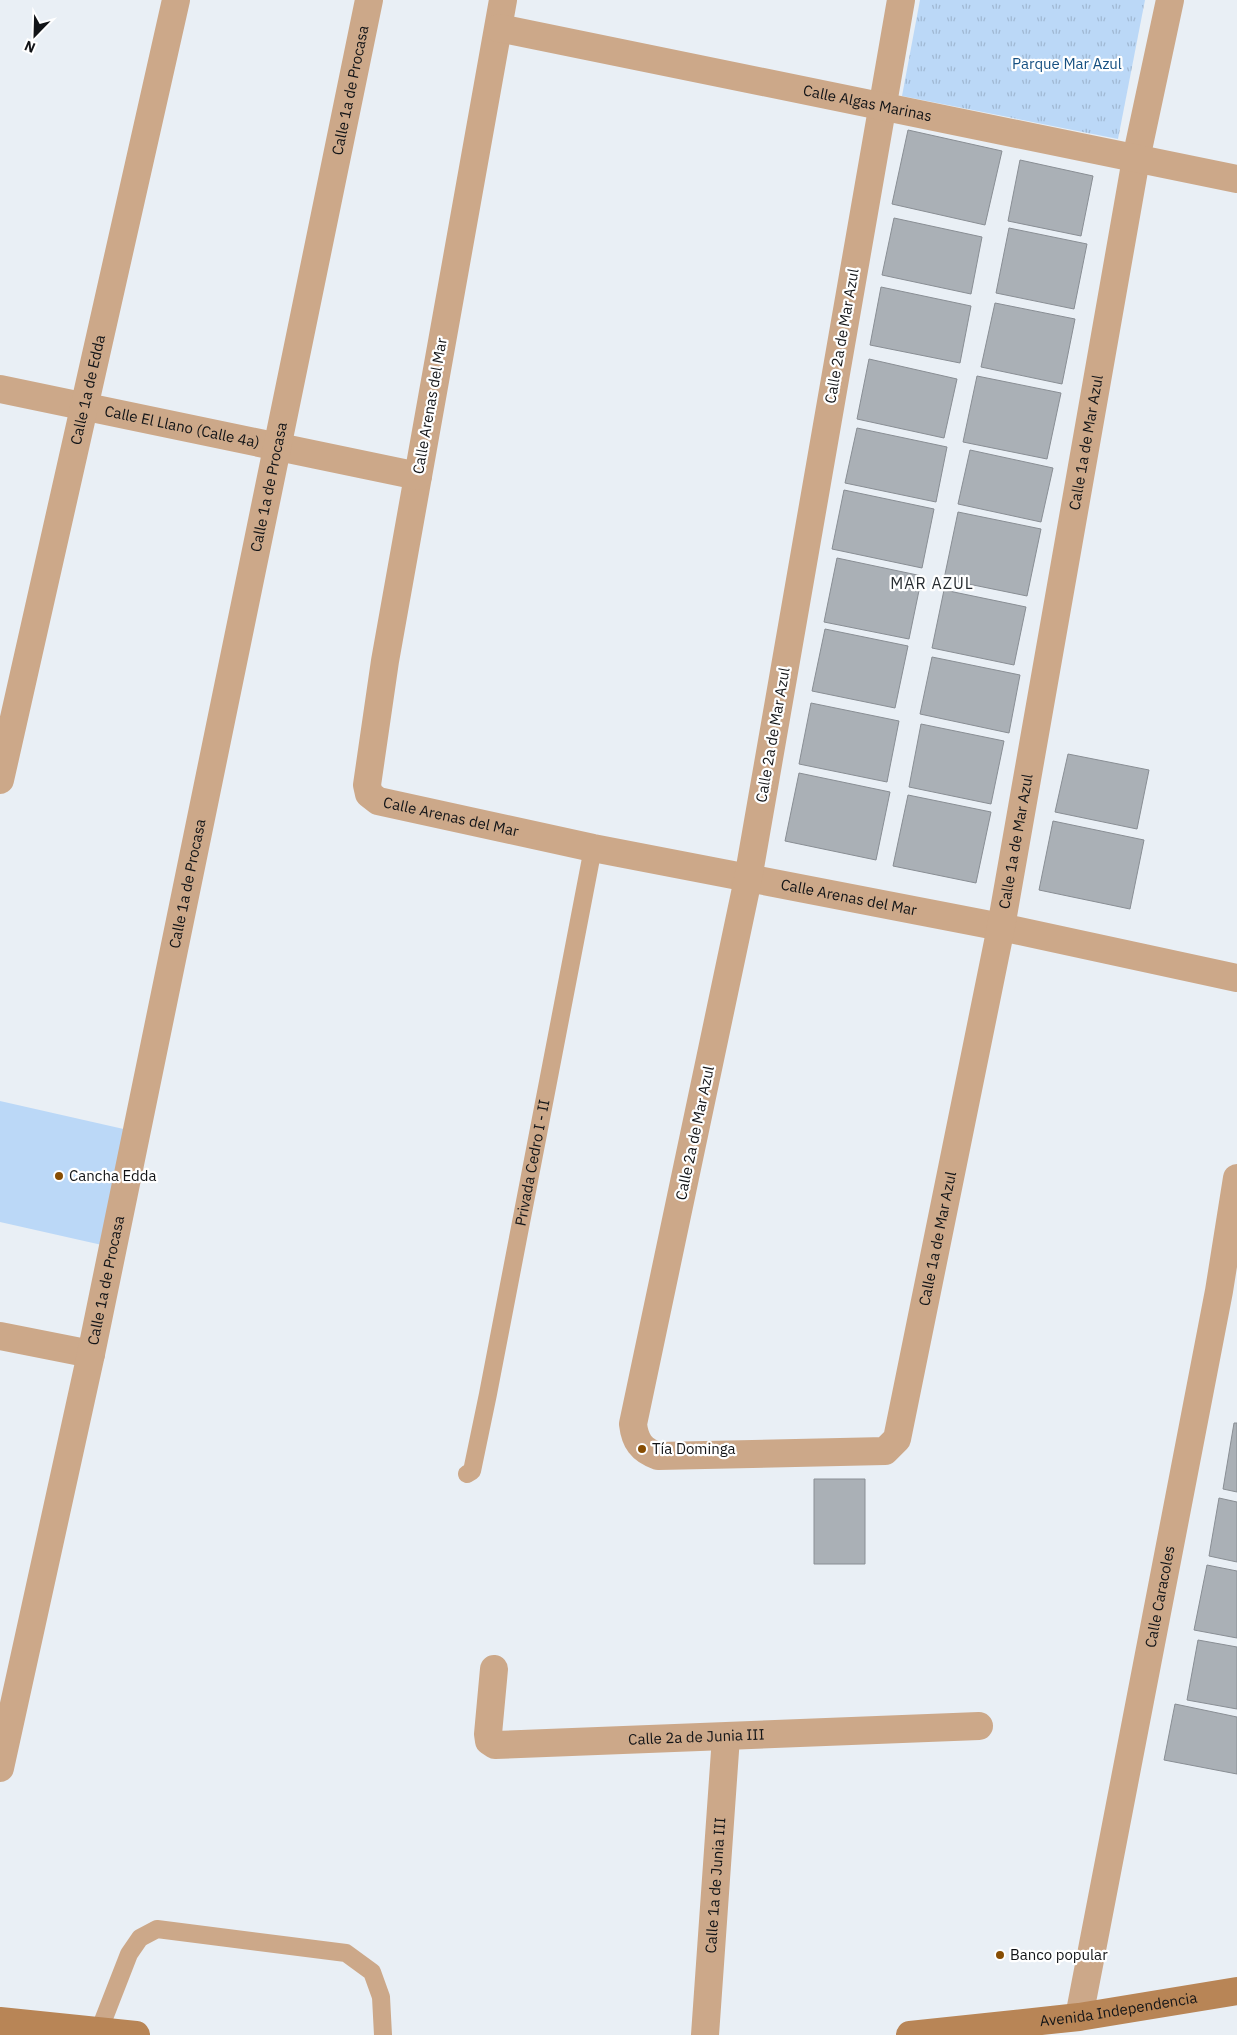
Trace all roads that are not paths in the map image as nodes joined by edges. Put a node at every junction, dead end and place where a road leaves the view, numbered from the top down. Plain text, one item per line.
1 (176, 0) edge
2 (369, 0) edge
3 (503, 0) edge
4 (901, 0) edge
5 (1170, 0) edge
6 (498, 28) junction
7 (882, 107) junction
8 (1136, 158) junction
9 (1237, 179) edge
10 (0, 389) edge
11 (85, 407) junction
12 (276, 448) junction
13 (418, 476) junction
14 (0, 780) edge
15 (593, 848) junction
16 (748, 879) junction
17 (1001, 927) junction
18 (1237, 978) edge
19 (1237, 1178) edge
20 (1228, 1293) edge
21 (0, 1336) edge
22 (91, 1354) junction
23 (658, 1456) joint
24 (467, 1474) dead end
25 (494, 1669) dead end
26 (979, 1726) dead end
27 (726, 1737) junction
28 (0, 1768) edge
29 (1237, 1992) edge
30 (1079, 2017) junction
31 (0, 2021) edge
32 (99, 2031) junction
33 (136, 2035) edge
34 (383, 2035) edge
35 (705, 2035) edge
36 (910, 2035) edge

1 - 11 street, Calle 1a de Edda
2 - 12 street, Calle 1a de Procasa
3 - 6 street, Calle Arenas del Mar
4 - 7 street, Calle 2a de Mar Azul
5 - 8 street, Calle 1a de Mar Azul
6 - 7 street, Calle Algas Marinas
6 - 13 street, Calle Arenas del Mar
7 - 8 street, Calle Algas Marinas
7 - 16 street, Calle 2a de Mar Azul
8 - 9 street, Calle Algas Marinas
8 - 17 street, Calle 1a de Mar Azul
10 - 11 street, Calle El Llano (Calle 4a)
11 - 12 street, Calle El Llano (Calle 4a)
11 - 14 street, Calle 1a de Edda
12 - 13 street, Calle El Llano (Calle 4a)
12 - 22 street, Calle 1a de Procasa
13 - 15 street, Calle Arenas del Mar
15 - 16 street, Calle Arenas del Mar
15 - 24 lane, Privada Cedro I - II
16 - 17 street, Calle Arenas del Mar
16 - 23 street, Calle 2a de Mar Azul
17 - 18 street, Calle Arenas del Mar
17 - 23 street, Calle 1a de Mar Azul
19 - 20 street, Calle Caracoles
20 - 30 street, Calle Caracoles
21 - 22 street
22 - 28 street, Calle 1a de Procasa
25 - 27 street, Calle 2a de Junia III
26 - 27 street, Calle 2a de Junia III
27 - 35 street, Calle 1a de Junia III
29 - 30 main road, Avenida Independencia
30 - 36 main road, Avenida Independencia
31 - 32 main road
32 - 33 main road
32 - 34 lane

